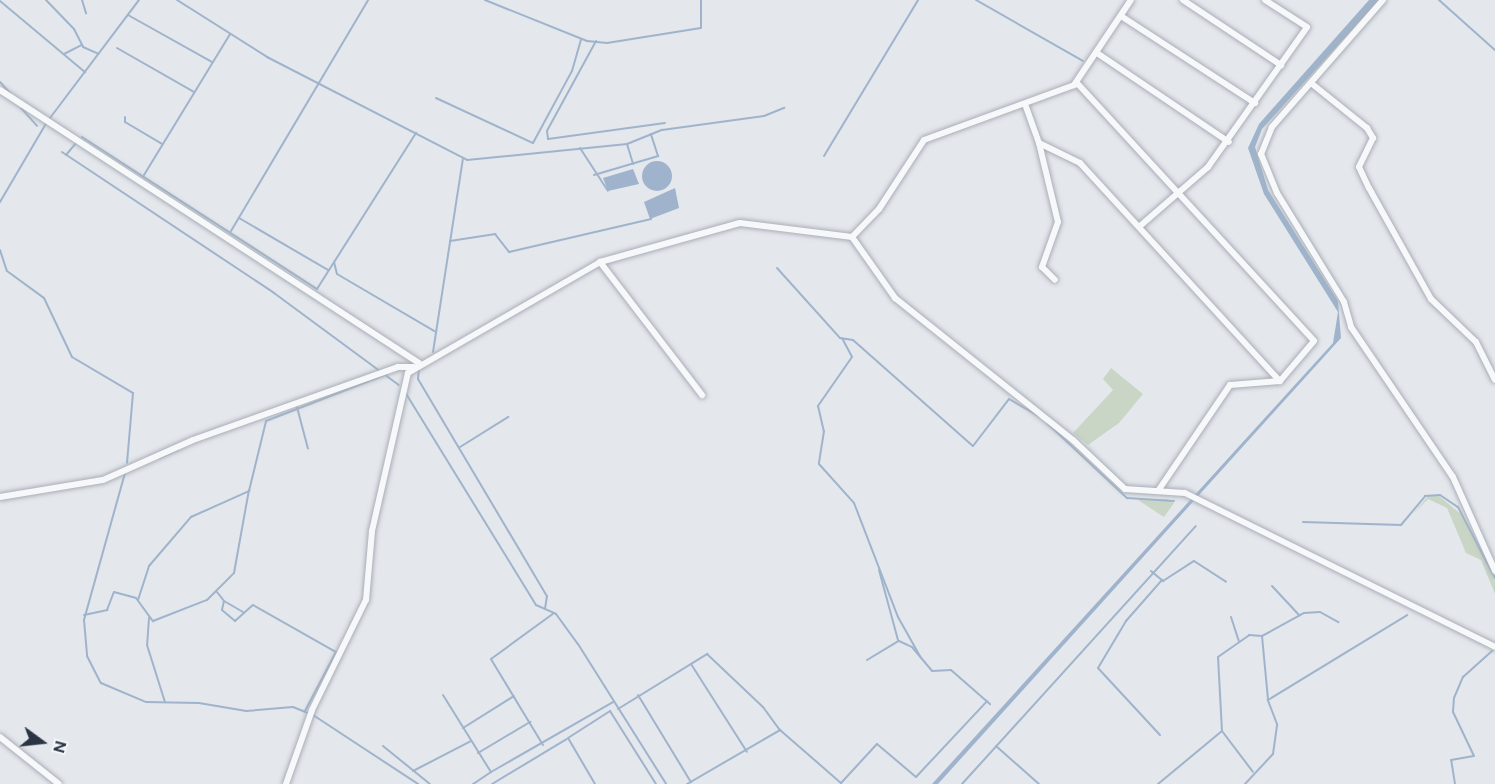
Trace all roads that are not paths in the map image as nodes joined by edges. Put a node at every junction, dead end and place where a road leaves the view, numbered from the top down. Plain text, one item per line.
1 (1131, 0) edge
2 (1183, 0) edge
3 (1265, 0) edge
4 (1383, 0) edge
5 (1121, 16) junction
6 (1097, 53) junction
7 (1281, 65) junction
8 (1077, 83) junction
9 (1311, 83) junction
10 (0, 90) edge
11 (1255, 103) junction
12 (1025, 104) junction
13 (1229, 142) junction
14 (1039, 143) junction
15 (1180, 192) junction
16 (1140, 226) junction
17 (852, 237) junction
18 (600, 262) junction
19 (1055, 280) dead end
20 (416, 365) junction
21 (1495, 380) edge
22 (1280, 381) junction
23 (702, 395) dead end
24 (1158, 491) junction
25 (0, 497) edge
26 (1495, 571) edge
27 (1495, 647) edge
28 (0, 737) edge
29 (59, 784) edge
30 (286, 784) edge

1 - 5 street
2 - 7 street
3 - 7 street
4 - 9 street
5 - 6 street
5 - 11 street
6 - 8 street
6 - 13 street
7 - 11 street
8 - 12 street
8 - 15 street
9 - 21 street
9 - 26 street
10 - 20 street
11 - 13 street
12 - 14 street
12 - 17 street
13 - 15 street
14 - 16 street
14 - 19 street
15 - 16 street
15 - 22 street
16 - 22 street
17 - 18 street
17 - 24 street
18 - 20 street
18 - 23 street
20 - 25 street
20 - 30 street
22 - 24 street
24 - 27 street
28 - 29 street

